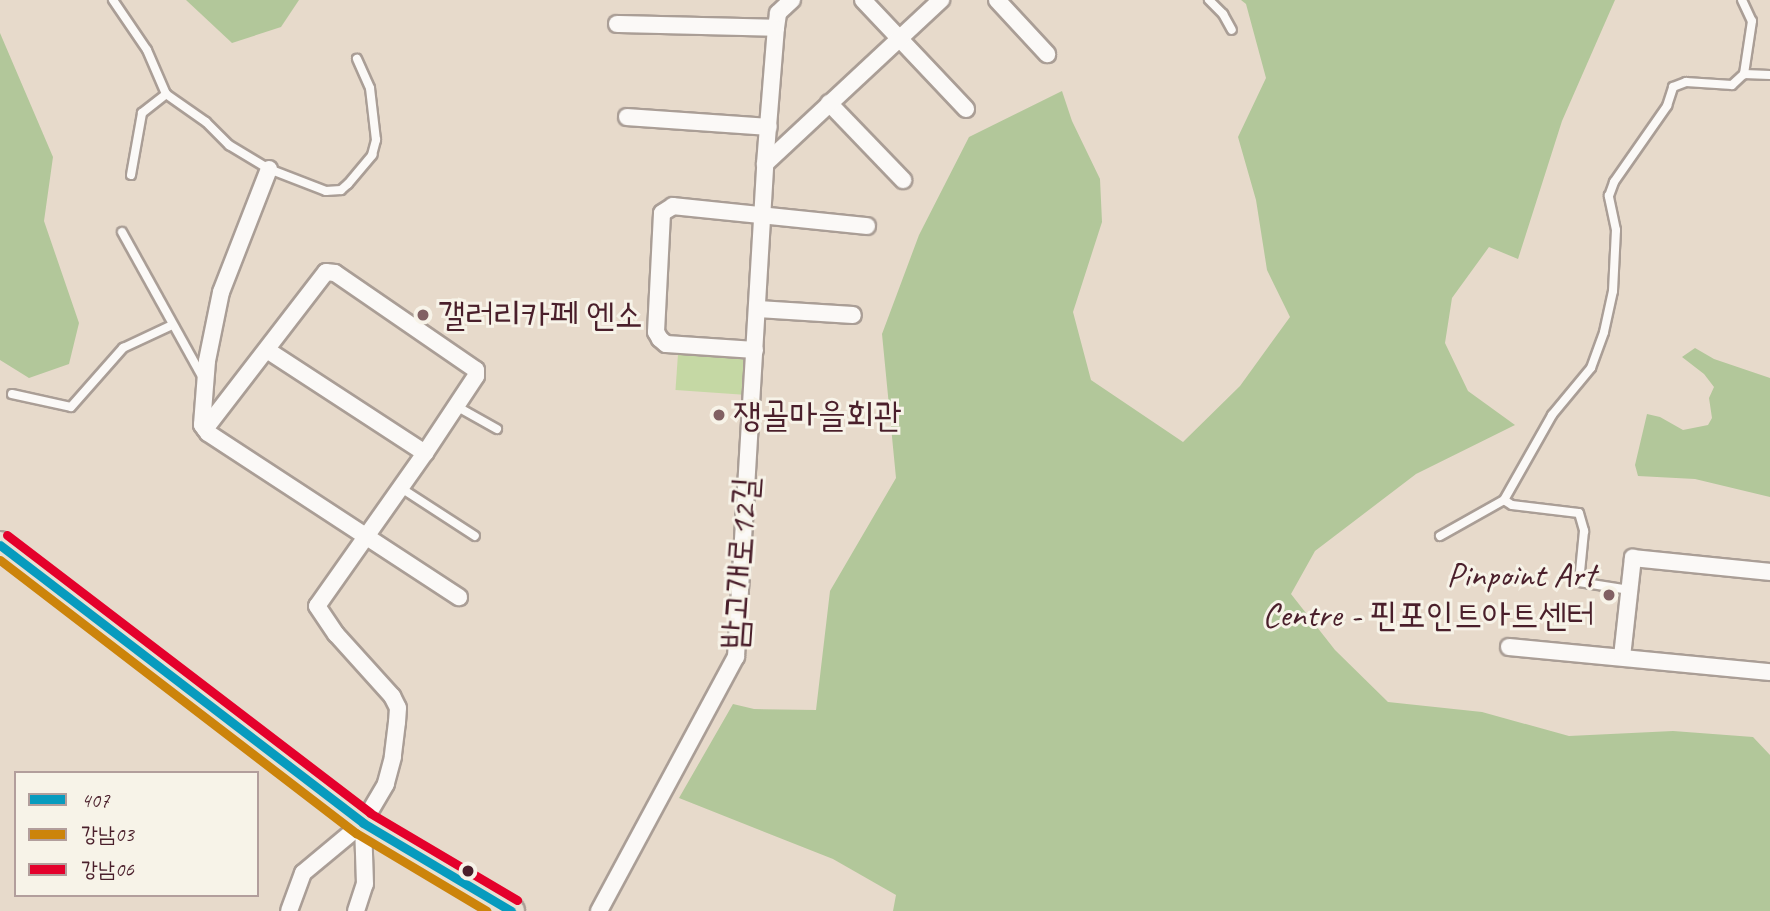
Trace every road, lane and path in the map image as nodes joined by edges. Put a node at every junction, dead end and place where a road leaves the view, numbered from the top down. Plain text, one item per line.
1 (113, 0) edge
2 (792, 0) edge
3 (863, 0) edge
4 (941, 0) edge
5 (996, 0) edge
6 (1209, 0) edge
7 (1742, 0) edge
8 (617, 24) dead end
9 (776, 28) junction
10 (1232, 30) dead end
11 (900, 38) junction
12 (1047, 54) dead end
13 (357, 59) dead end
14 (1744, 74) junction
15 (1770, 75) edge
16 (166, 94) junction
17 (829, 103) junction
18 (966, 109) dead end
19 (628, 117) dead end
20 (769, 127) junction
21 (765, 164) junction
22 (269, 169) junction
23 (131, 175) dead end
24 (904, 180) dead end
25 (762, 215) junction
26 (867, 226) dead end
27 (122, 232) dead end
28 (758, 309) junction
29 (853, 315) dead end
30 (172, 325) junction
31 (267, 350) junction
32 (755, 350) junction
33 (205, 380) junction
34 (12, 394) dead end
35 (456, 406) junction
36 (205, 429) junction
37 (497, 429) dead end
38 (425, 453) junction
39 (401, 488) junction
40 (1504, 500) junction
41 (475, 536) dead end
42 (1440, 537) dead end
43 (368, 538) junction
44 (0, 545) edge
45 (1770, 572) edge
46 (1629, 590) junction
47 (458, 597) dead end
48 (1509, 647) dead end
49 (1622, 657) junction
50 (1770, 671) edge
51 (363, 822) junction
52 (289, 911) edge
53 (356, 911) edge
54 (511, 911) edge
55 (599, 911) edge

1 - 16 lane
2 - 9 street, 밤고개로12길
3 - 11 street
4 - 11 street
5 - 12 street
6 - 10 lane
7 - 14 lane
8 - 9 street
9 - 20 street, 밤고개로12길
11 - 17 street
11 - 18 street
13 - 22 lane
14 - 15 lane
14 - 40 lane
16 - 22 lane
16 - 23 lane
17 - 21 street
17 - 24 street
19 - 20 street
20 - 21 street, 밤고개로12길
21 - 25 street, 밤고개로12길
22 - 33 street
25 - 26 street
25 - 28 street, 밤고개로12길
25 - 32 street
27 - 30 lane
28 - 29 street
28 - 32 street, 밤고개로12길
30 - 33 lane
30 - 34 lane
31 - 35 street
31 - 36 street
31 - 38 street
32 - 55 street, 밤고개로12길
33 - 36 street
35 - 37 lane
35 - 38 street
36 - 43 street
38 - 39 street
39 - 41 lane
39 - 43 street
40 - 42 lane
40 - 46 lane
43 - 47 street
43 - 51 street
44 - 51 main road
45 - 46 street
46 - 49 street
48 - 49 street
49 - 50 street
51 - 52 street
51 - 53 street
51 - 54 main road

